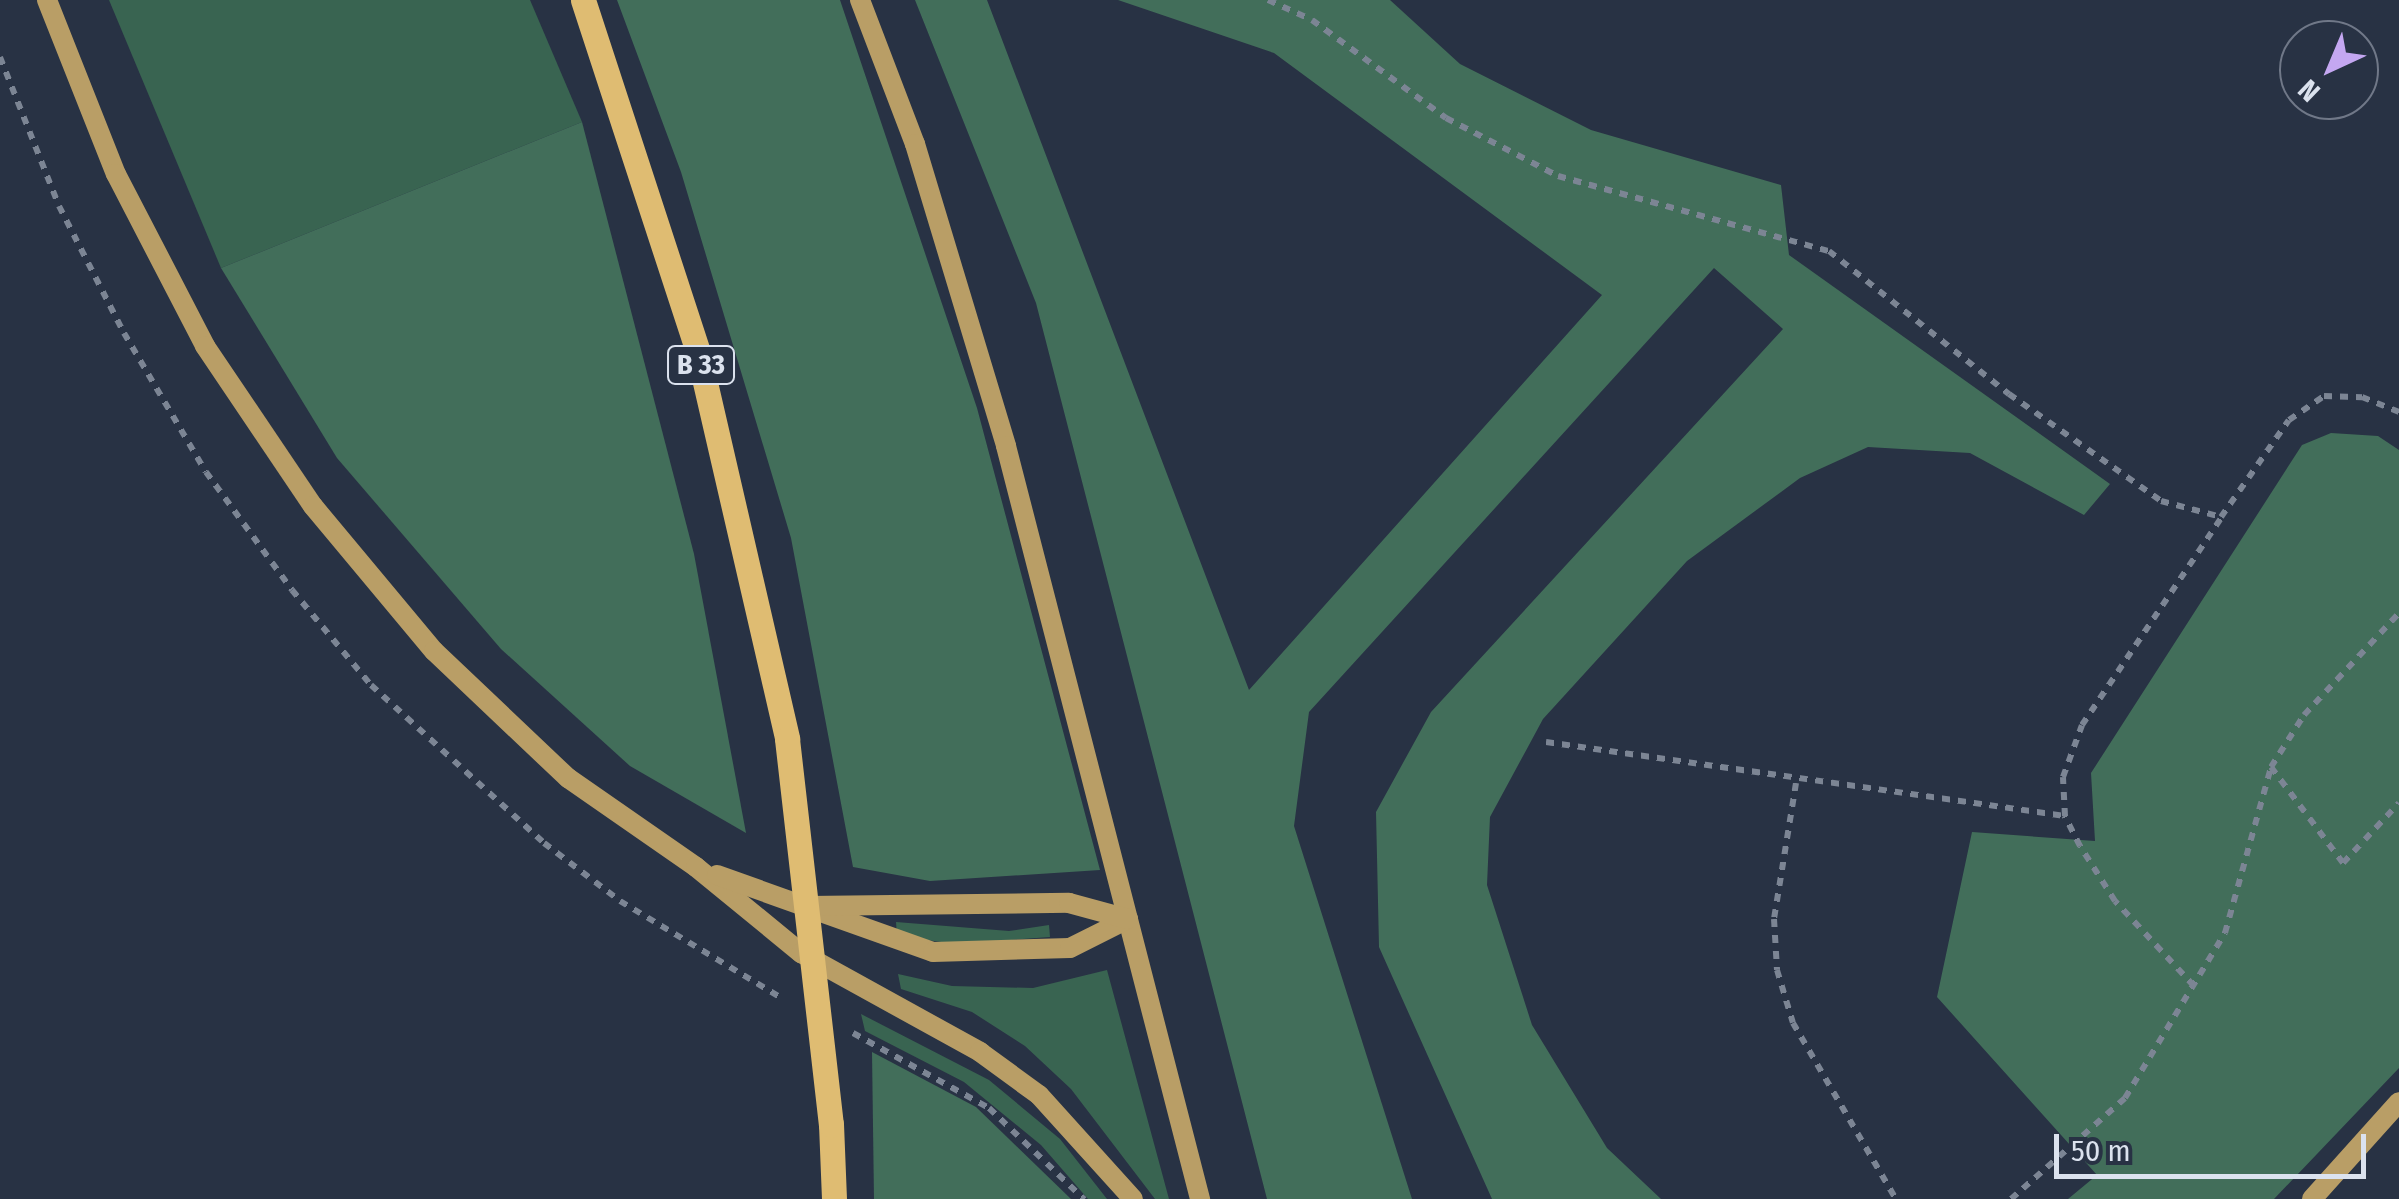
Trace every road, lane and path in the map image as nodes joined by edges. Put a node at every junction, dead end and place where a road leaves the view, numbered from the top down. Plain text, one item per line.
1 (47, 0) edge
2 (582, 0) edge
3 (860, 0) edge
4 (1268, 0) edge
5 (2399, 412) edge
6 (2221, 517) junction
7 (2399, 613) edge
8 (1546, 742) dead end
9 (2272, 767) junction
10 (1796, 783) junction
11 (2399, 804) edge
12 (2066, 816) junction
13 (696, 867) junction
14 (794, 906) junction
15 (1128, 919) junction
16 (2194, 986) junction
17 (2399, 1102) edge
18 (834, 1199) edge
19 (1133, 1199) edge
20 (1200, 1199) edge
21 (1896, 1199) edge
22 (2011, 1199) edge
23 (2312, 1199) edge

1 - 13 main road
2 - 18 main road, B 33, bridge
3 - 15 main road
4 - 6 path
5 - 6 path
6 - 12 path
7 - 9 path
8 - 10 path
9 - 11 path
9 - 16 path
10 - 12 path
10 - 21 path
12 - 16 path
13 - 14 main road
13 - 19 main road
14 - 15 main road
14 - 15 main road
15 - 20 main road
16 - 22 path
17 - 23 main road

